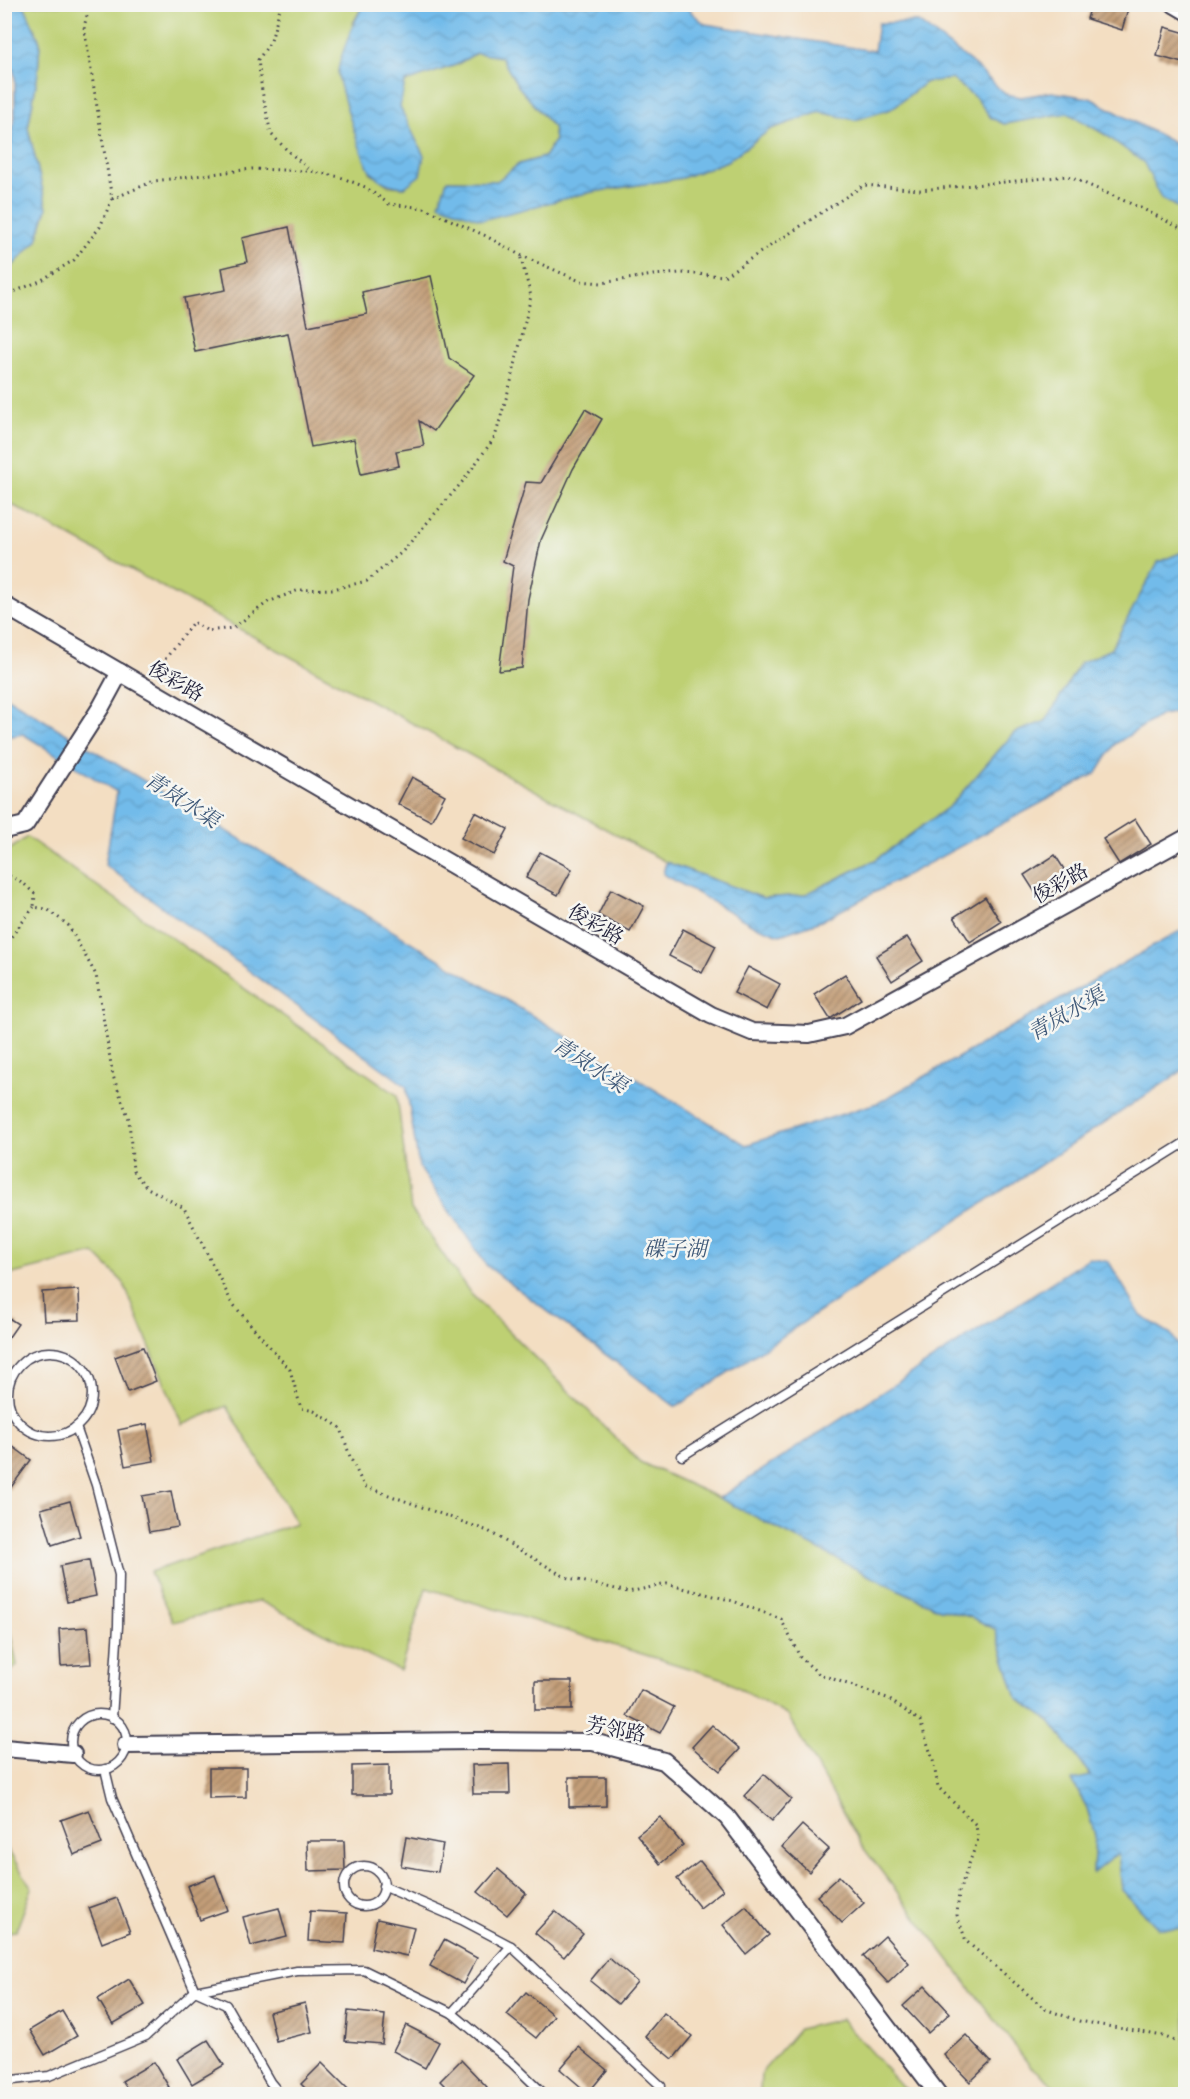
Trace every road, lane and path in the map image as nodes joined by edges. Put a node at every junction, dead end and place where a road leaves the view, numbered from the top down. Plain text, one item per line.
1 (90, 4) edge
2 (281, 4) edge
3 (1174, 4) edge
4 (1185, 11) edge
5 (311, 171) junction
6 (112, 199) junction
7 (1185, 231) edge
8 (520, 255) junction
9 (4, 296) edge
10 (4, 605) edge
11 (120, 672) junction
12 (136, 682) junction
13 (4, 830) edge
14 (1185, 838) edge
15 (4, 873) edge
16 (34, 908) junction
17 (4, 946) edge
18 (1185, 1142) edge
19 (76, 1427) junction
20 (682, 1456) dead end
21 (112, 1718) junction
22 (126, 1745) junction
23 (4, 1748) edge
24 (73, 1754) junction
25 (105, 1769) junction
26 (383, 1886) junction
27 (511, 1946) junction
28 (195, 1992) junction
29 (452, 2013) junction
30 (1185, 2046) edge
31 (4, 2081) edge
32 (661, 2086) dead end
33 (280, 2094) edge
34 (544, 2094) edge
35 (938, 2094) edge

1 - 6 path
2 - 5 path
3 - 4 street
5 - 6 path
5 - 8 path
6 - 9 path
7 - 8 path
8 - 12 path
10 - 11 street, 俊彩路
11 - 12 street, 俊彩路
11 - 13 street
12 - 14 street, 俊彩路
15 - 16 path
16 - 17 path
16 - 30 path
18 - 20 lane
19 - 19 lane
19 - 21 lane
21 - 22 lane
21 - 24 lane
22 - 25 lane
22 - 35 street, 芳邻路
23 - 24 street
24 - 25 lane
25 - 28 lane
26 - 26 lane
26 - 27 lane
27 - 29 lane
27 - 32 lane
28 - 29 lane
28 - 31 lane
28 - 33 lane
29 - 34 lane

